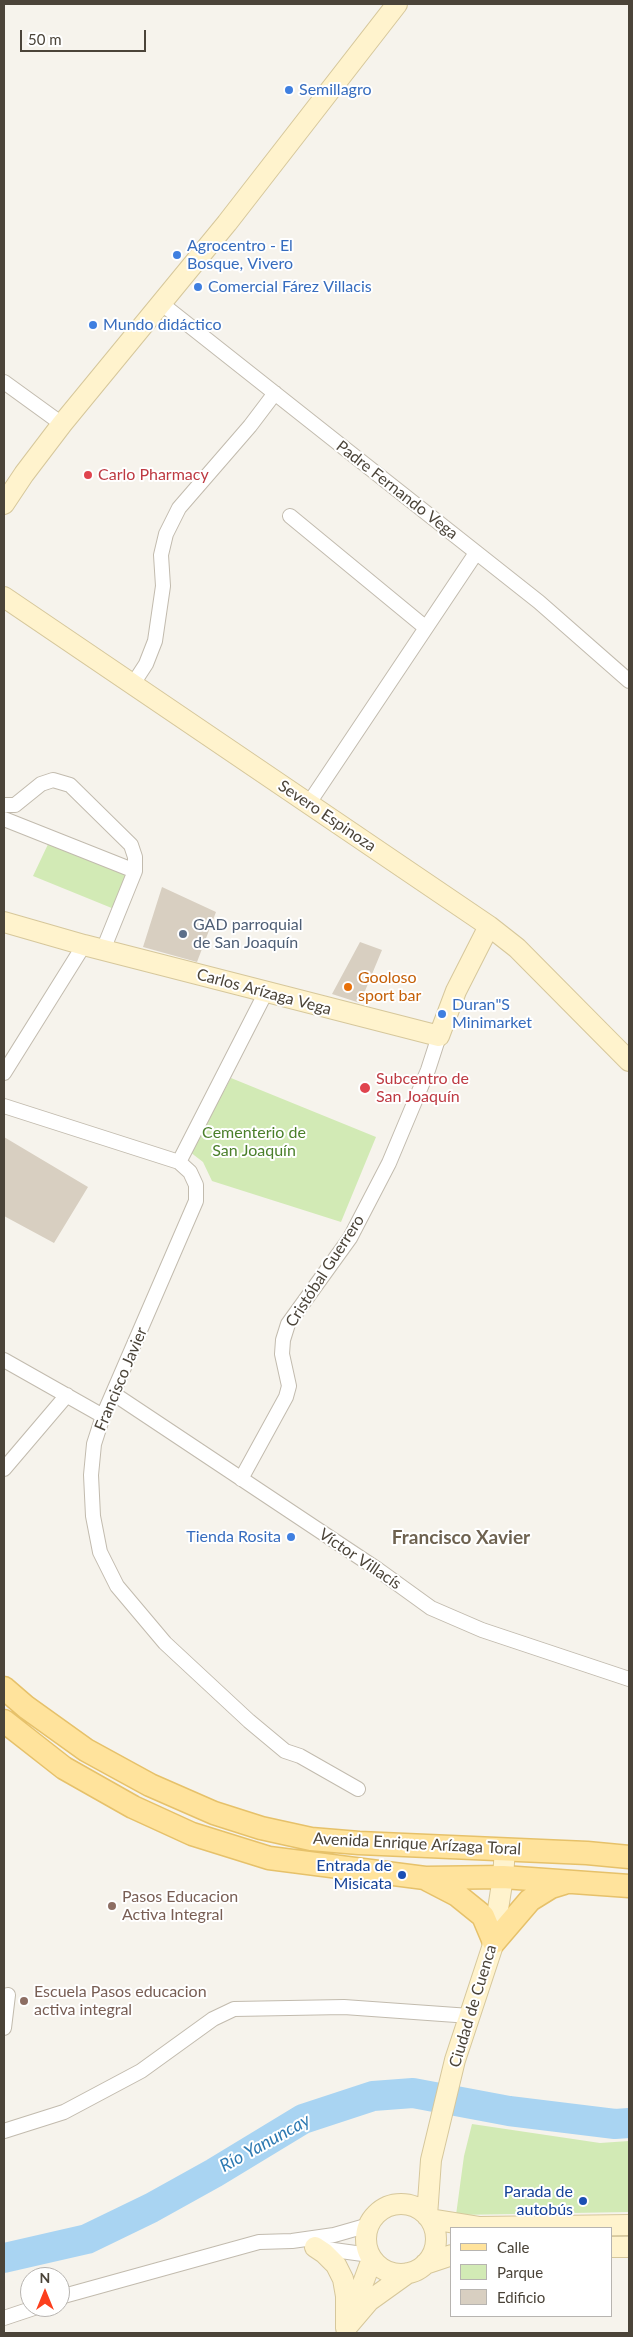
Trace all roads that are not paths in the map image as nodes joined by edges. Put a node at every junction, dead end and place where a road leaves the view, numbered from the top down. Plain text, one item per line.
1 (397, 4) edge
2 (162, 304) junction
3 (4, 382) edge
4 (275, 393) junction
5 (62, 424) junction
6 (4, 504) edge
7 (290, 516) dead end
8 (476, 553) junction
9 (4, 597) edge
10 (426, 628) junction
11 (629, 681) edge
12 (133, 684) junction
13 (309, 803) junction
14 (4, 805) edge
15 (4, 819) edge
16 (135, 872) junction
17 (4, 922) edge
18 (488, 926) junction
19 (93, 948) junction
20 (266, 992) junction
21 (439, 1036) junction
22 (629, 1061) edge
23 (4, 1073) edge
24 (4, 1106) edge
25 (179, 1162) junction
26 (4, 1360) edge
27 (114, 1394) junction
28 (67, 1395) junction
29 (103, 1416) junction
30 (4, 1469) edge
31 (241, 1478) junction
32 (629, 1679) edge
33 (4, 1688) edge
34 (4, 1721) edge
35 (358, 1789) dead end
36 (504, 1849) junction
37 (629, 1857) edge
38 (503, 1877) junction
39 (424, 1878) junction
40 (569, 1882) junction
41 (629, 1886) edge
42 (494, 1942) junction
43 (8, 1995) dead end
44 (470, 2016) junction
45 (4, 2028) edge
46 (4, 2120) edge
47 (4, 2131) edge
48 (432, 2156) junction
49 (398, 2204) junction
50 (428, 2217) junction
51 (369, 2225) junction
52 (629, 2225) edge
53 (292, 2241) junction
54 (315, 2247) junction
55 (613, 2247) edge
56 (629, 2247) edge
57 (450, 2256) edge
58 (371, 2257) junction
59 (417, 2268) junction
60 (70, 2294) edge
61 (20, 2313) edge
62 (4, 2318) edge
63 (344, 2331) edge

1 - 2 street
2 - 4 street, Padre Fernando Vega
2 - 5 street
3 - 5 street
4 - 8 street, Padre Fernando Vega
4 - 12 street
5 - 6 street
7 - 10 street
8 - 10 street
8 - 11 street, Padre Fernando Vega
9 - 12 street, Severo Espinoza
10 - 13 street
12 - 13 street, Severo Espinoza
13 - 18 street, Severo Espinoza
14 - 16 street
15 - 16 street
16 - 19 street
17 - 19 street, Carlos Arízaga Vega
18 - 21 street
18 - 22 street, Severo Espinoza
19 - 20 street, Carlos Arízaga Vega
19 - 23 street
20 - 21 street, Carlos Arízaga Vega
20 - 25 street
21 - 31 street, Cristóbal Guerrero
24 - 25 street
25 - 27 street, Francisco Javier
26 - 28 street
27 - 29 street, Francisco Javier
27 - 31 street, Víctor Villacís
28 - 29 street
28 - 30 street
29 - 35 street, Francisco Javier
31 - 32 street, Víctor Villacís
33 - 36 main road, Avenida Enrique Arízaga Toral
34 - 39 main road, Avenida Enrique Arízaga Toral
36 - 37 main road, Avenida Enrique Arízaga Toral
36 - 38 street, Ciudad de Cuenca
38 - 39 main road, Avenida Enrique Arízaga Toral
38 - 40 main road, Avenida Enrique Arízaga Toral
38 - 42 street, Ciudad de Cuenca
39 - 42 main road
40 - 41 main road, Avenida Enrique Arízaga Toral
40 - 42 main road
42 - 44 street, Ciudad de Cuenca
43 - 45 street
44 - 47 street
44 - 48 street, Ciudad de Cuenca
46 - 47 street
48 - 49 street, Ciudad de Cuenca
48 - 50 street, Ciudad de Cuenca
49 - 50 street
49 - 51 street
50 - 52 street
50 - 59 street
51 - 53 street
51 - 58 street
53 - 54 street
53 - 60 street
54 - 58 street
54 - 63 street
55 - 56 street
57 - 59 street
58 - 59 street
58 - 63 street
59 - 63 street
61 - 62 street

